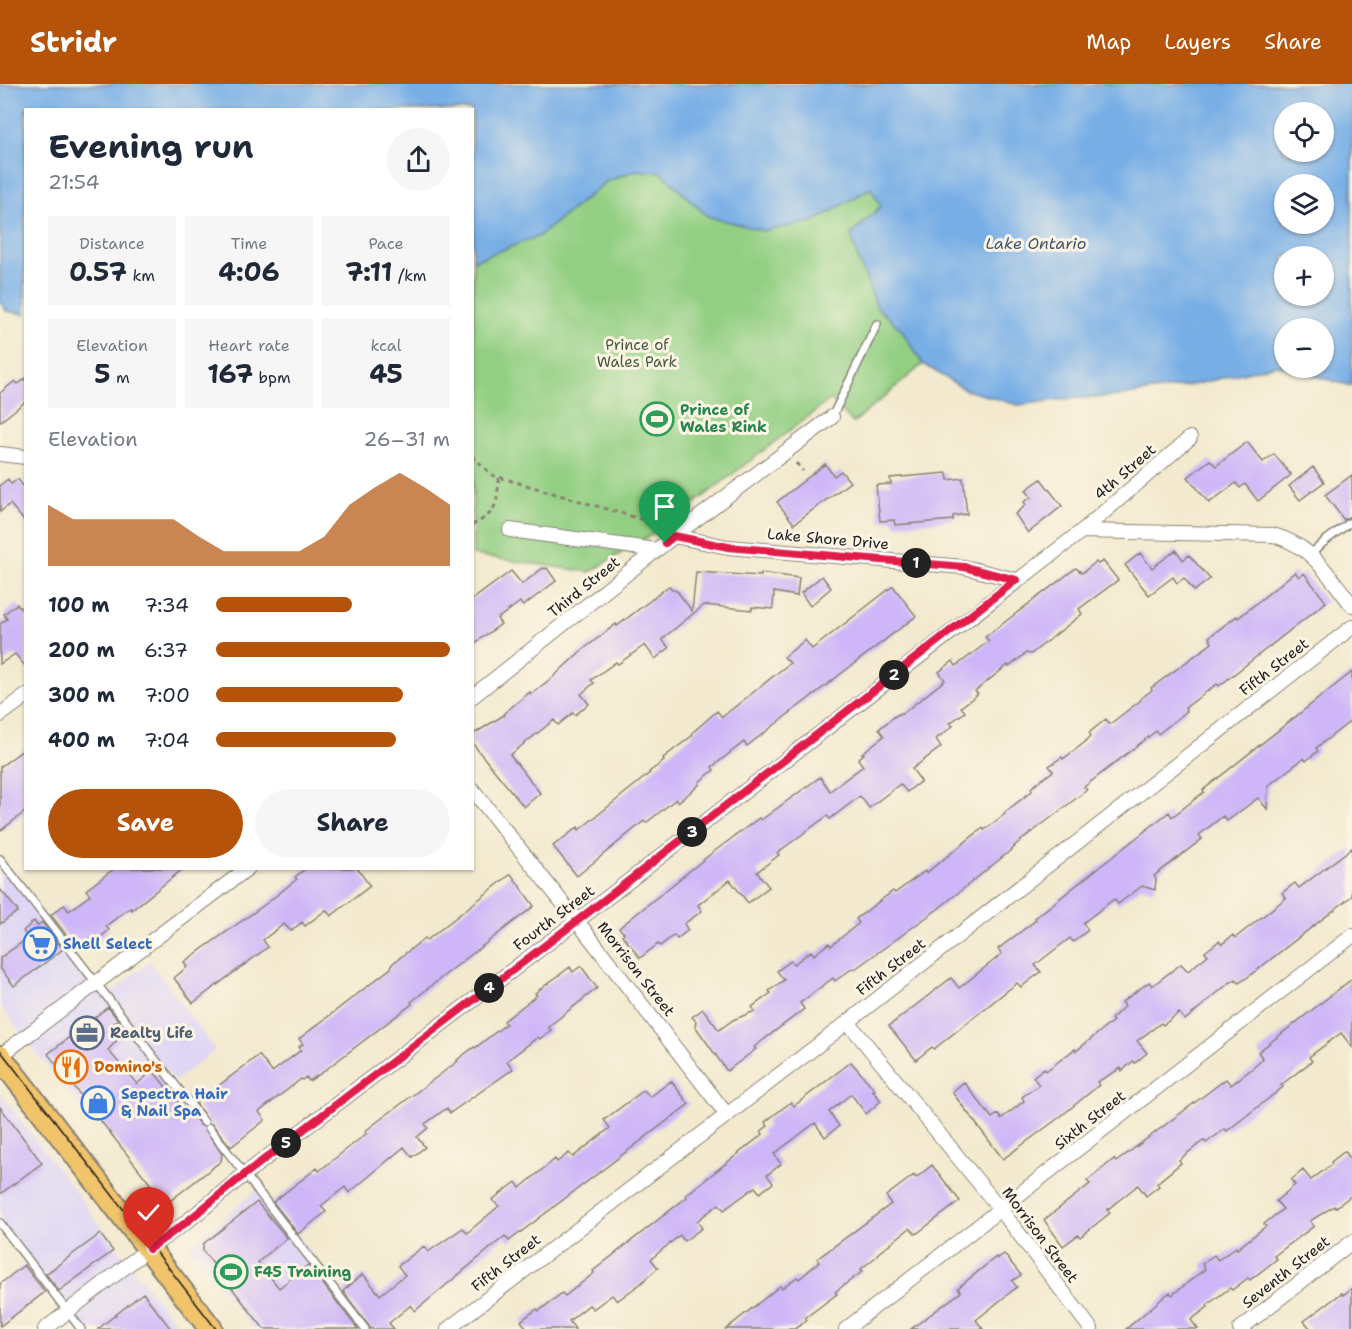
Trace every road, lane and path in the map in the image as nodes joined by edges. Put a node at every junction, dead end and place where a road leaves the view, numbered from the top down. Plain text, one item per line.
1 (877, 324) dead end
2 (832, 417) joint
3 (1190, 438) dead end
4 (0, 454) edge
5 (24, 457) edge
6 (474, 458) edge
7 (500, 477) junction
8 (1352, 521) edge
9 (474, 524) edge
10 (662, 527) dead end
11 (510, 530) dead end
12 (1082, 531) junction
13 (674, 536) junction
14 (656, 550) junction
15 (1311, 555) junction
16 (1016, 580) junction
17 (1352, 605) edge
18 (1352, 627) edge
19 (474, 695) edge
20 (24, 697) edge
21 (0, 715) edge
22 (474, 792) edge
23 (0, 859) edge
24 (245, 870) edge
25 (577, 921) junction
26 (1352, 936) edge
27 (96, 983) junction
28 (848, 1022) junction
29 (0, 1057) edge
30 (727, 1115) junction
31 (245, 1174) junction
32 (1001, 1210) junction
33 (0, 1223) edge
34 (1352, 1242) edge
35 (149, 1249) junction
36 (68, 1312) junction
37 (45, 1329) edge
38 (81, 1329) edge
39 (211, 1329) edge
40 (365, 1329) edge
41 (448, 1329) edge
42 (846, 1329) edge
43 (1091, 1329) edge
44 (1240, 1329) edge

1 - 2 lane
2 - 13 street, Third Street
3 - 12 street, 4th Street
4 - 5 street
6 - 7 path
7 - 9 path
7 - 10 path
8 - 15 lane
11 - 14 street
12 - 15 street
12 - 16 street, Fourth Street
13 - 14 street, Third Street
13 - 16 street, Lake Shore Drive
14 - 19 street, Third Street
15 - 17 street
16 - 25 street, Fourth Street
18 - 28 street, Fifth Street
20 - 21 street
22 - 25 street, Morrison Street
23 - 27 lane
24 - 27 street
25 - 30 street, Morrison Street
25 - 31 street, Fourth Street
26 - 32 street, Sixth Street
27 - 29 street
27 - 31 lane
28 - 30 street, Fifth Street
28 - 32 street, Morrison Street
29 - 35 main road
30 - 41 street, Fifth Street
31 - 35 street, Fourth Street
31 - 40 lane
32 - 42 street, Sixth Street
32 - 43 street, Morrison Street
33 - 36 lane
34 - 44 street, Seventh Street
35 - 36 street, Fourth Street
35 - 39 main road
36 - 37 street, Fourth Street
36 - 38 lane

